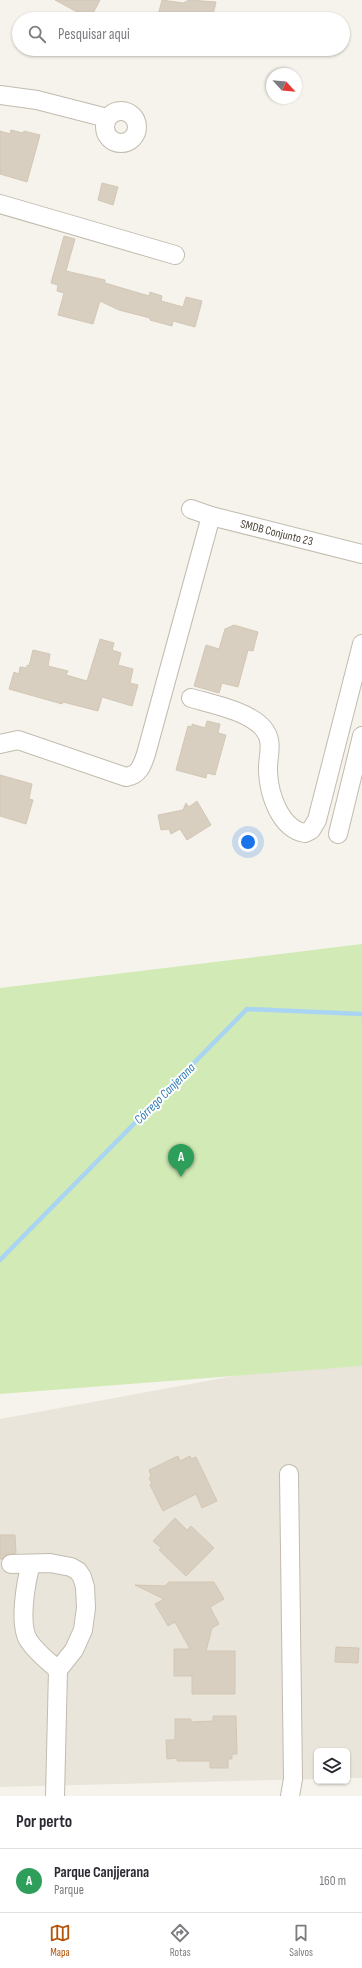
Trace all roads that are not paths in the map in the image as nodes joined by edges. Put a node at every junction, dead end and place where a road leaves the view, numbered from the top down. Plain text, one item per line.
1 (0, 95) edge
2 (107, 118) dead end
3 (0, 204) edge
4 (175, 255) dead end
5 (191, 509) dead end
6 (211, 516) junction
7 (362, 554) edge
8 (362, 644) edge
9 (190, 698) dead end
10 (362, 736) edge
11 (0, 744) edge
12 (338, 834) dead end
13 (289, 1474) dead end
14 (11, 1564) dead end
15 (31, 1564) junction
16 (58, 1670) junction
17 (55, 1796) edge
18 (290, 1796) edge

1 - 2 street
3 - 4 street
5 - 6 street, SMDB Conjunto 23
6 - 7 street, SMDB Conjunto 23
6 - 11 street
8 - 9 street
10 - 12 street
13 - 18 street
14 - 15 street
15 - 16 street
15 - 16 street
16 - 17 street

